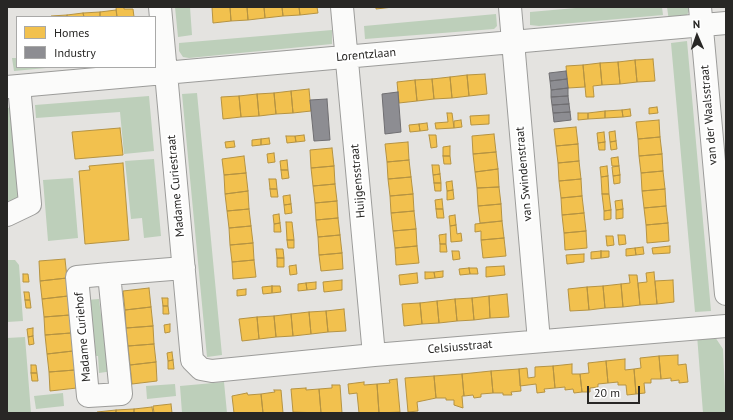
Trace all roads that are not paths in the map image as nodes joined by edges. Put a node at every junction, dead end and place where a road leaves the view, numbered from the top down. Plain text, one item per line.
1 (160, 7) edge
2 (342, 7) edge
3 (510, 7) edge
4 (700, 16) edge
5 (726, 23) edge
6 (513, 43) junction
7 (346, 57) junction
8 (166, 73) junction
9 (10, 84) edge
10 (7, 215) edge
11 (184, 268) junction
12 (109, 274) junction
13 (726, 294) edge
14 (726, 326) edge
15 (539, 340) junction
16 (374, 355) junction
17 (196, 365) joint

1 - 8 street, Madame Curiestraat
2 - 7 street, Huijgensstraat
3 - 6 street, van Swindenstraat
4 - 5 street, Lorentzlaan
4 - 6 street, Lorentzlaan
4 - 13 street, van der Waalsstraat
6 - 7 street, Lorentzlaan
6 - 15 street, van Swindenstraat
7 - 8 street, Lorentzlaan
7 - 16 street, Huijgensstraat
8 - 9 street, Lorentzlaan
8 - 11 street, Madame Curiestraat
9 - 10 street
11 - 12 street, Madame Curiehof
11 - 17 street, Madame Curiestraat
12 - 12 street, Madame Curiehof
14 - 15 street, Celsiusstraat
15 - 16 street, Celsiusstraat
16 - 17 street, Celsiusstraat

